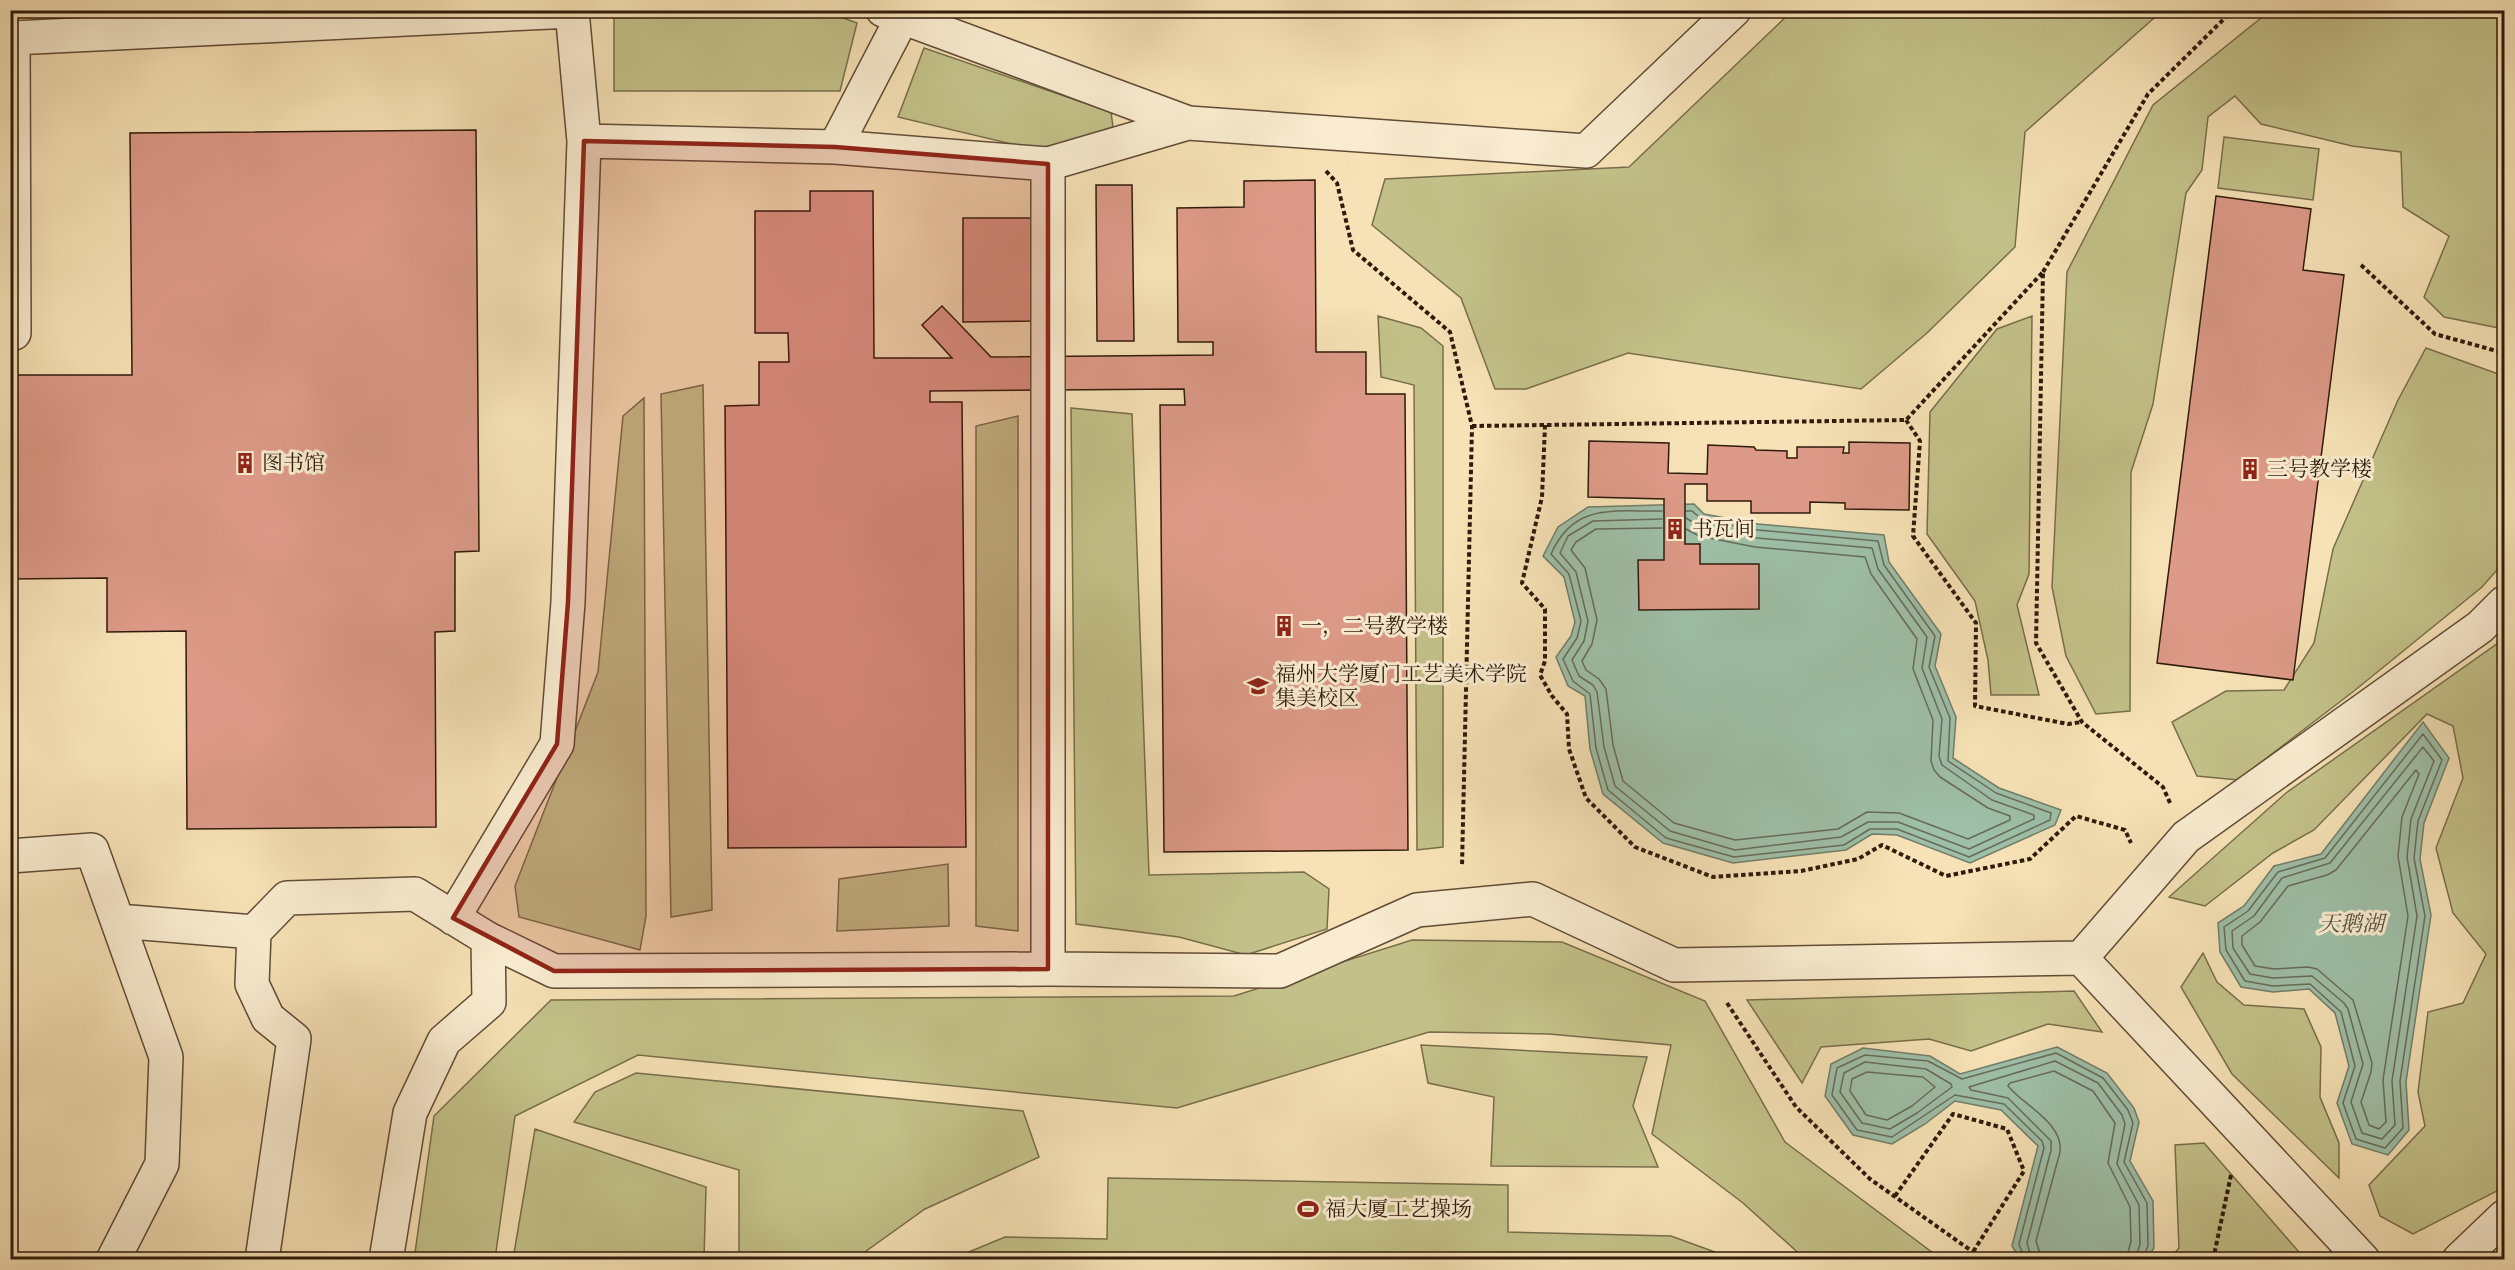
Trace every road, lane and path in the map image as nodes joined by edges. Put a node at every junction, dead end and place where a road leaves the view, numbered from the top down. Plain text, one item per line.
1 (1734, 10) edge
2 (2233, 10) edge
3 (892, 14) edge
4 (1188, 123) junction
5 (1288, 130) junction
6 (584, 141) junction
7 (835, 147) junction
8 (1048, 164) junction
9 (2361, 265) dead end
10 (2043, 272) junction
11 (10, 333) edge
12 (2505, 353) edge
13 (1906, 420) junction
14 (1545, 425) junction
15 (1472, 426) junction
16 (2505, 603) edge
17 (2082, 722) junction
18 (2186, 837) junction
19 (10, 856) edge
20 (2149, 879) junction
21 (1461, 906) junction
22 (453, 918) junction
23 (118, 921) junction
24 (254, 932) junction
25 (488, 939) junction
26 (2081, 958) junction
27 (1702, 964) junction
28 (1048, 969) junction
29 (2241, 1129) junction
30 (1895, 1196) junction
31 (2505, 1217) edge
32 (1973, 1252) junction
33 (113, 1260) edge
34 (262, 1260) edge
35 (386, 1260) edge
36 (1980, 1260) edge
37 (2213, 1260) edge
38 (2363, 1260) edge
39 (2459, 1260) edge

1 - 5 street
2 - 10 path
3 - 4 street
3 - 7 street
4 - 5 street
4 - 8 street
5 - 15 path
6 - 7 street
6 - 11 street
6 - 22 street
7 - 8 street
8 - 28 street
9 - 12 path
10 - 13 path
10 - 17 path
13 - 14 path
13 - 17 path
14 - 15 path
14 - 20 path
15 - 21 path
16 - 18 street
17 - 18 path
18 - 20 street
19 - 23 street
20 - 26 street
21 - 27 street
21 - 28 street
22 - 24 street
22 - 25 street
23 - 24 street
23 - 33 street
24 - 34 street
25 - 28 street
25 - 35 street
26 - 27 street
26 - 29 street
27 - 30 path
29 - 37 path
29 - 38 street
30 - 32 path
30 - 32 path
31 - 39 street
32 - 36 path

